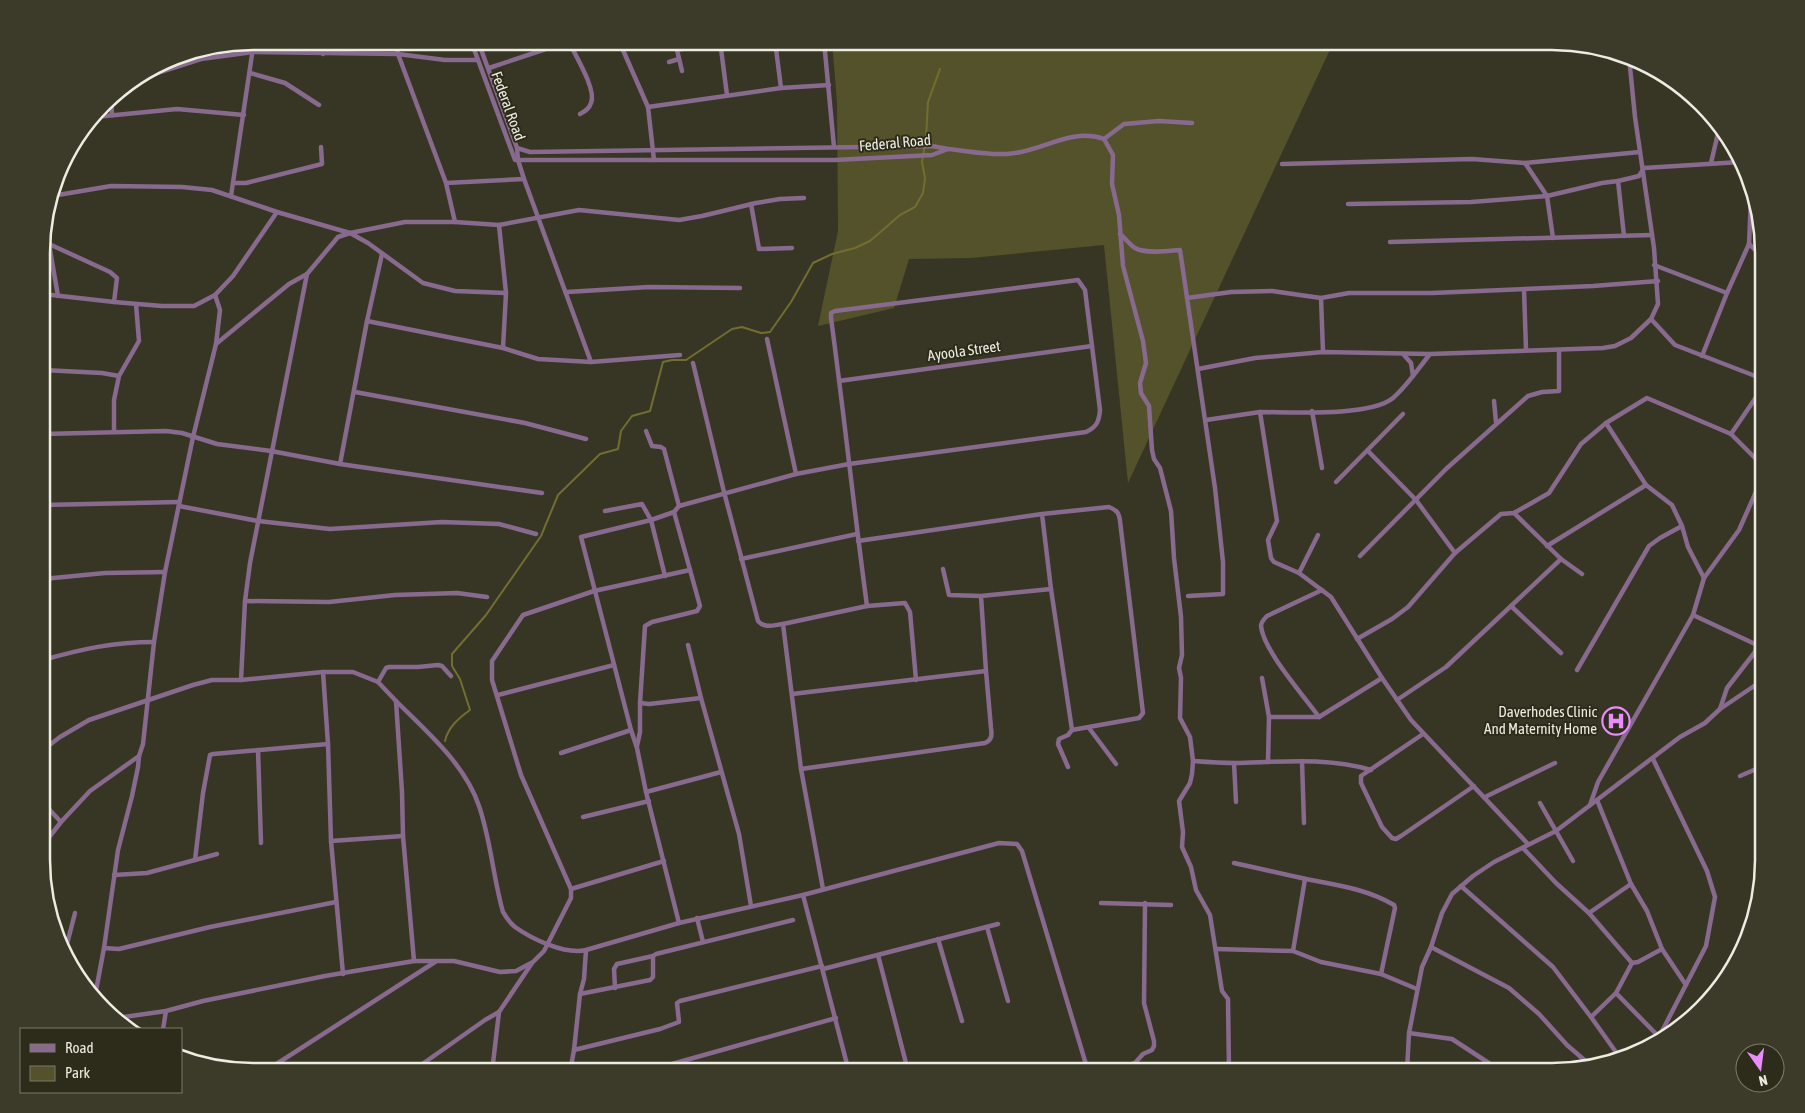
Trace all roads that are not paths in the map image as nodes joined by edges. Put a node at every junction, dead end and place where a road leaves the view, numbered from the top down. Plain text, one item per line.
1 (324, 50) edge
2 (397, 50) edge
3 (474, 50) edge
4 (482, 50) edge
5 (542, 50) edge
6 (573, 50) edge
7 (623, 50) edge
8 (677, 50) edge
9 (721, 50) edge
10 (776, 50) edge
11 (825, 50) edge
12 (252, 52) junction
13 (323, 54) junction
14 (398, 54) junction
15 (478, 60) junction
16 (679, 60) junction
17 (669, 62) dead end
18 (1630, 65) edge
19 (489, 68) junction
20 (162, 71) edge
21 (682, 71) dead end
22 (250, 73) junction
23 (829, 85) junction
24 (781, 88) junction
25 (726, 95) junction
26 (319, 105) dead end
27 (112, 107) edge
28 (648, 107) junction
29 (580, 114) dead end
30 (112, 115) junction
31 (244, 115) junction
32 (103, 116) edge
33 (1192, 122) dead end
34 (1718, 135) edge
35 (1104, 138) junction
36 (321, 147) dead end
37 (834, 147) junction
38 (517, 148) junction
39 (948, 149) junction
40 (653, 151) junction
41 (1640, 152) junction
42 (518, 160) junction
43 (654, 160) junction
44 (1734, 162) edge
45 (1524, 163) junction
46 (1711, 163) junction
47 (1282, 164) dead end
48 (1644, 168) junction
49 (524, 179) junction
50 (1618, 181) junction
51 (233, 183) junction
52 (446, 183) junction
53 (59, 195) edge
54 (231, 196) junction
55 (1547, 196) junction
56 (804, 198) dead end
57 (751, 204) junction
58 (1348, 204) dead end
59 (1750, 211) edge
60 (277, 212) junction
61 (538, 218) junction
62 (455, 222) junction
63 (500, 225) junction
64 (350, 233) junction
65 (1120, 234) junction
66 (1652, 235) junction
67 (1624, 236) junction
68 (1553, 238) junction
69 (1390, 242) dead end
70 (50, 244) joint
71 (1749, 244) junction
72 (792, 248) dead end
73 (1755, 250) edge
74 (382, 254) junction
75 (1654, 265) junction
76 (306, 274) junction
77 (1658, 281) junction
78 (740, 288) dead end
79 (1524, 289) junction
80 (566, 292) junction
81 (506, 293) junction
82 (1727, 293) junction
83 (50, 295) edge
84 (215, 295) junction
85 (58, 296) junction
86 (1187, 298) junction
87 (1321, 298) junction
88 (114, 302) junction
89 (136, 304) junction
90 (1651, 319) junction
91 (367, 321) junction
92 (767, 339) dead end
93 (216, 344) junction
94 (1092, 346) junction
95 (503, 348) junction
96 (1526, 350) junction
97 (1559, 350) junction
98 (1323, 352) junction
99 (1404, 354) junction
100 (1430, 354) junction
101 (680, 355) dead end
102 (1702, 356) junction
103 (591, 362) junction
104 (694, 363) dead end
105 (1198, 369) junction
106 (50, 370) edge
107 (120, 376) junction
108 (1413, 376) junction
109 (1755, 376) edge
110 (839, 381) junction
111 (355, 392) junction
112 (1755, 399) edge
113 (1494, 402) dead end
114 (1312, 411) junction
115 (1260, 412) junction
116 (1403, 414) dead end
117 (1206, 420) junction
118 (1496, 422) junction
119 (1606, 424) junction
120 (646, 431) dead end
121 (114, 432) junction
122 (50, 434) edge
123 (1731, 434) junction
124 (193, 437) junction
125 (586, 439) dead end
126 (271, 450) junction
127 (1368, 451) junction
128 (1755, 458) edge
129 (340, 464) junction
130 (849, 464) junction
131 (1322, 468) dead end
132 (796, 474) junction
133 (1336, 482) dead end
134 (1646, 485) junction
135 (724, 492) junction
136 (542, 493) dead end
137 (1755, 494) edge
138 (1416, 500) junction
139 (50, 504) edge
140 (179, 504) junction
141 (679, 506) junction
142 (604, 510) dead end
143 (674, 512) junction
144 (1514, 513) junction
145 (1042, 514) junction
146 (650, 520) junction
147 (258, 521) junction
148 (1682, 526) junction
149 (536, 534) dead end
150 (857, 534) junction
151 (1318, 535) dead end
152 (858, 541) junction
153 (1547, 546) junction
154 (1456, 553) junction
155 (1360, 556) dead end
156 (741, 559) junction
157 (1561, 559) junction
158 (943, 569) dead end
159 (690, 570) junction
160 (165, 572) junction
161 (1300, 572) junction
162 (1582, 574) dead end
163 (665, 576) junction
164 (50, 578) edge
165 (1704, 578) junction
166 (1051, 589) junction
167 (1322, 590) junction
168 (594, 591) junction
169 (982, 596) junction
170 (1188, 596) dead end
171 (487, 597) dead end
172 (245, 601) junction
173 (867, 606) junction
174 (1511, 606) junction
175 (1693, 615) junction
176 (784, 624) junction
177 (1357, 639) junction
178 (154, 642) junction
179 (1755, 644) edge
180 (688, 646) dead end
181 (1755, 652) edge
182 (1560, 653) dead end
183 (50, 658) edge
184 (614, 664) junction
185 (1577, 670) dead end
186 (986, 671) junction
187 (322, 672) junction
188 (451, 676) dead end
189 (1262, 678) dead end
190 (1382, 678) junction
191 (241, 680) junction
192 (916, 680) junction
193 (378, 682) junction
194 (1755, 685) edge
195 (792, 694) junction
196 (498, 695) junction
197 (700, 698) junction
198 (1397, 700) junction
199 (147, 701) junction
200 (396, 701) junction
201 (640, 703) junction
202 (1720, 709) junction
203 (1269, 717) junction
204 (1319, 717) junction
205 (1089, 728) junction
206 (630, 730) junction
207 (1072, 730) junction
208 (1423, 734) junction
209 (328, 744) junction
210 (50, 745) edge
211 (637, 748) junction
212 (258, 750) junction
213 (561, 753) dead end
214 (139, 756) junction
215 (1653, 759) junction
216 (1193, 761) junction
217 (1302, 761) junction
218 (1268, 762) junction
219 (1234, 763) junction
220 (1555, 763) dead end
221 (1116, 764) dead end
222 (1068, 767) dead end
223 (801, 769) junction
224 (1755, 769) edge
225 (1370, 770) junction
226 (721, 772) junction
227 (1740, 776) dead end
228 (1474, 786) junction
229 (646, 792) junction
230 (1485, 797) junction
231 (1597, 800) junction
232 (649, 801) junction
233 (1236, 802) dead end
234 (1540, 803) dead end
235 (1589, 806) junction
236 (50, 810) edge
237 (583, 817) dead end
238 (61, 822) junction
239 (1304, 823) dead end
240 (1556, 831) junction
241 (50, 836) edge
242 (403, 836) junction
243 (331, 840) junction
244 (261, 843) dead end
245 (1528, 844) junction
246 (1523, 848) junction
247 (217, 854) dead end
248 (195, 860) junction
249 (664, 861) junction
250 (1573, 861) dead end
251 (1234, 863) dead end
252 (114, 876) junction
253 (1305, 879) junction
254 (1631, 884) junction
255 (1461, 886) junction
256 (571, 889) junction
257 (823, 889) junction
258 (803, 895) junction
259 (336, 902) junction
260 (1101, 903) dead end
261 (1145, 904) junction
262 (1171, 905) dead end
263 (751, 906) junction
264 (74, 913) dead end
265 (1588, 913) junction
266 (697, 918) junction
267 (792, 920) dead end
268 (679, 923) junction
269 (998, 924) dead end
270 (987, 927) junction
271 (938, 939) junction
272 (703, 942) junction
273 (67, 943) edge
274 (548, 945) junction
275 (1431, 947) junction
276 (104, 948) junction
277 (1216, 949) junction
278 (1662, 949) junction
279 (586, 950) junction
280 (1293, 950) junction
281 (878, 955) junction
282 (653, 956) junction
283 (414, 961) junction
284 (436, 961) junction
285 (533, 962) junction
286 (1632, 963) junction
287 (822, 967) junction
288 (343, 974) junction
289 (1381, 974) junction
290 (1686, 984) junction
291 (614, 988) junction
292 (96, 989) edge
293 (1417, 989) junction
294 (580, 994) junction
295 (1616, 994) junction
296 (1008, 1001) dead end
297 (166, 1011) junction
298 (499, 1012) junction
299 (124, 1017) edge
300 (1591, 1017) junction
301 (836, 1018) junction
302 (962, 1021) dead end
303 (163, 1028) edge
304 (1664, 1030) edge
305 (1410, 1033) junction
306 (1656, 1034) edge
307 (574, 1050) junction
308 (1616, 1053) edge
309 (1585, 1060) edge
310 (278, 1063) edge
311 (426, 1063) edge
312 (493, 1063) edge
313 (572, 1063) edge
314 (676, 1063) edge
315 (846, 1063) edge
316 (906, 1063) edge
317 (1085, 1063) edge
318 (1135, 1063) edge
319 (1229, 1063) edge
320 (1408, 1063) edge
321 (1490, 1063) edge

1 - 13 street
2 - 14 street
3 - 15 street, Federal Road
4 - 19 street, Federal Road
5 - 19 street
6 - 29 street
7 - 28 street
8 - 16 street
9 - 25 street
10 - 24 street
11 - 23 street
12 - 13 street
12 - 20 street
12 - 22 street
13 - 14 street
14 - 15 street
14 - 52 street
15 - 42 street, Federal Road
16 - 17 street
16 - 21 street
18 - 41 street
19 - 38 street, Federal Road
22 - 26 street
22 - 31 street
23 - 24 street
23 - 37 street
24 - 25 street
25 - 28 street
27 - 30 street
28 - 40 street
30 - 31 street
30 - 32 street
31 - 51 street
33 - 35 street
34 - 46 street
35 - 39 street
35 - 65 street
36 - 51 street
37 - 39 street, Federal Road
37 - 40 street, Federal Road
38 - 40 street, Federal Road
38 - 42 street
39 - 43 street, Federal Road
40 - 43 street
41 - 45 street
41 - 48 street
42 - 43 street, Federal Road
42 - 49 street
44 - 46 street
45 - 47 street
45 - 55 street
46 - 48 street
48 - 50 street
48 - 66 street
49 - 52 street
49 - 61 street
50 - 55 street
50 - 67 street
51 - 54 street
52 - 62 street
53 - 54 street
54 - 60 street
55 - 58 street
55 - 68 street
56 - 57 street
57 - 61 street
57 - 72 street
59 - 71 street
60 - 64 street
60 - 84 street
61 - 63 street
61 - 80 street
62 - 63 street
62 - 64 street
63 - 81 street
64 - 74 street
64 - 76 street
65 - 86 street
65 - 216 street
66 - 67 street
66 - 75 street
67 - 68 street
68 - 69 street
70 - 85 street
70 - 88 street
71 - 73 street
71 - 82 street
74 - 81 street
74 - 91 street
75 - 77 street
75 - 82 street
76 - 93 street
76 - 126 street
77 - 79 street
77 - 90 street
78 - 80 street
79 - 87 street
79 - 96 street
80 - 103 street
81 - 95 street
82 - 102 street
83 - 85 street
84 - 89 street
84 - 93 street
85 - 88 street
86 - 87 street
86 - 105 street
87 - 98 street
88 - 89 street
89 - 107 street
90 - 97 street
90 - 102 street
91 - 95 street
91 - 111 street
92 - 132 street
93 - 124 street
94 - 110 street, Ayoola Street
94 - 110 street
94 - 130 street
95 - 103 street
96 - 97 street
96 - 100 street
97 - 118 street
98 - 99 street
98 - 105 street
99 - 100 street
99 - 108 street
100 - 108 street
101 - 103 street
102 - 109 street
104 - 135 street
105 - 117 street
106 - 107 street
107 - 121 street
108 - 114 street
110 - 130 street
111 - 125 street
111 - 129 street
112 - 123 street
113 - 118 street
114 - 115 street
114 - 131 street
115 - 117 street
115 - 161 street
116 - 127 street
117 - 170 street
118 - 138 street
119 - 123 street
119 - 134 street
119 - 144 street
120 - 141 street
121 - 122 street
121 - 124 street
123 - 128 street
124 - 126 street
124 - 140 street
126 - 129 street
126 - 147 street
127 - 133 street
127 - 138 street
129 - 136 street
130 - 132 street
130 - 150 street
132 - 135 street
134 - 148 street
134 - 153 street
135 - 141 street
135 - 156 street
137 - 165 street
138 - 154 street
138 - 155 street
139 - 140 street
140 - 147 street
140 - 160 street
141 - 143 street
142 - 146 street
143 - 146 street
143 - 159 street
144 - 153 street
144 - 154 street
145 - 152 street
145 - 166 street
145 - 205 street
146 - 163 street
146 - 168 street
147 - 149 street
147 - 172 street
148 - 165 street
148 - 185 street
150 - 152 street
150 - 156 street
151 - 161 street
152 - 173 street
153 - 157 street
154 - 177 street
156 - 176 street
157 - 162 street
157 - 174 street
158 - 169 street
159 - 163 street
159 - 201 street
160 - 164 street
160 - 178 street
161 - 167 street
163 - 168 street
165 - 175 street
166 - 169 street
166 - 207 street
167 - 177 street
167 - 204 street
168 - 184 street
168 - 196 street
169 - 186 street
171 - 172 street
172 - 191 street
173 - 176 street
173 - 192 street
174 - 182 street
174 - 198 street
175 - 179 street
175 - 235 street
176 - 195 street
177 - 190 street
178 - 183 street
178 - 199 street
180 - 197 street
181 - 202 street
184 - 196 street
184 - 206 street
186 - 192 street
186 - 223 street
187 - 191 street
187 - 193 street
187 - 209 street
188 - 193 street
189 - 203 street
190 - 198 street
190 - 204 street
191 - 199 street
192 - 195 street
193 - 200 street
194 - 202 street
195 - 223 street
196 - 256 street
197 - 201 street
197 - 226 street
198 - 208 street
199 - 210 street
199 - 214 street
200 - 242 street
200 - 274 street
201 - 211 street
202 - 215 street
203 - 204 street
203 - 218 street
205 - 207 street
205 - 221 street
206 - 211 street
206 - 213 street
207 - 222 street
208 - 225 street
208 - 228 street
209 - 212 street
209 - 243 street
211 - 229 street
212 - 244 street
212 - 248 street
214 - 238 street
214 - 252 street
215 - 231 street
215 - 290 street
216 - 219 street
216 - 277 street
217 - 218 street
217 - 225 street
217 - 239 street
218 - 219 street
219 - 233 street
220 - 230 street
223 - 257 street
224 - 227 street
225 - 228 street
226 - 229 street
226 - 263 street
228 - 230 street
229 - 232 street
230 - 245 street
231 - 235 street
231 - 254 street
232 - 237 street
232 - 249 street
234 - 240 street
235 - 240 street
236 - 238 street
238 - 241 street
240 - 245 street
240 - 250 street
242 - 243 street
242 - 283 street
243 - 259 street
245 - 246 street
246 - 255 street
246 - 265 street
247 - 248 street
248 - 252 street
249 - 256 street
249 - 268 street
251 - 253 street
252 - 276 street
253 - 280 street
253 - 289 street
254 - 265 street
254 - 278 street
255 - 275 street
255 - 300 street
256 - 274 street
257 - 258 street
257 - 317 street
258 - 263 street
258 - 287 street
259 - 276 street
259 - 288 street
260 - 261 street
261 - 262 street
261 - 318 street
263 - 266 street
264 - 273 street
265 - 286 street
266 - 268 street
266 - 272 street
267 - 272 street
268 - 279 street
269 - 270 street
270 - 271 street
270 - 296 street
271 - 281 street
271 - 302 street
272 - 282 street
274 - 279 street
274 - 285 street
275 - 293 street
275 - 309 street
276 - 292 street
277 - 280 street
277 - 319 street
278 - 286 street
278 - 290 street
279 - 294 street
280 - 289 street
281 - 287 street
281 - 316 street
282 - 291 street
282 - 291 street
283 - 284 street
283 - 288 street
284 - 285 street
284 - 310 street
285 - 298 street
286 - 295 street
287 - 301 street
287 - 307 street
288 - 297 street
289 - 293 street
290 - 304 street
291 - 294 street
293 - 305 street
294 - 307 street
295 - 300 street
295 - 306 street
297 - 299 street
297 - 303 street
298 - 311 street
298 - 312 street
300 - 308 street
301 - 314 street
301 - 315 street
305 - 320 street
305 - 321 street
307 - 313 street

